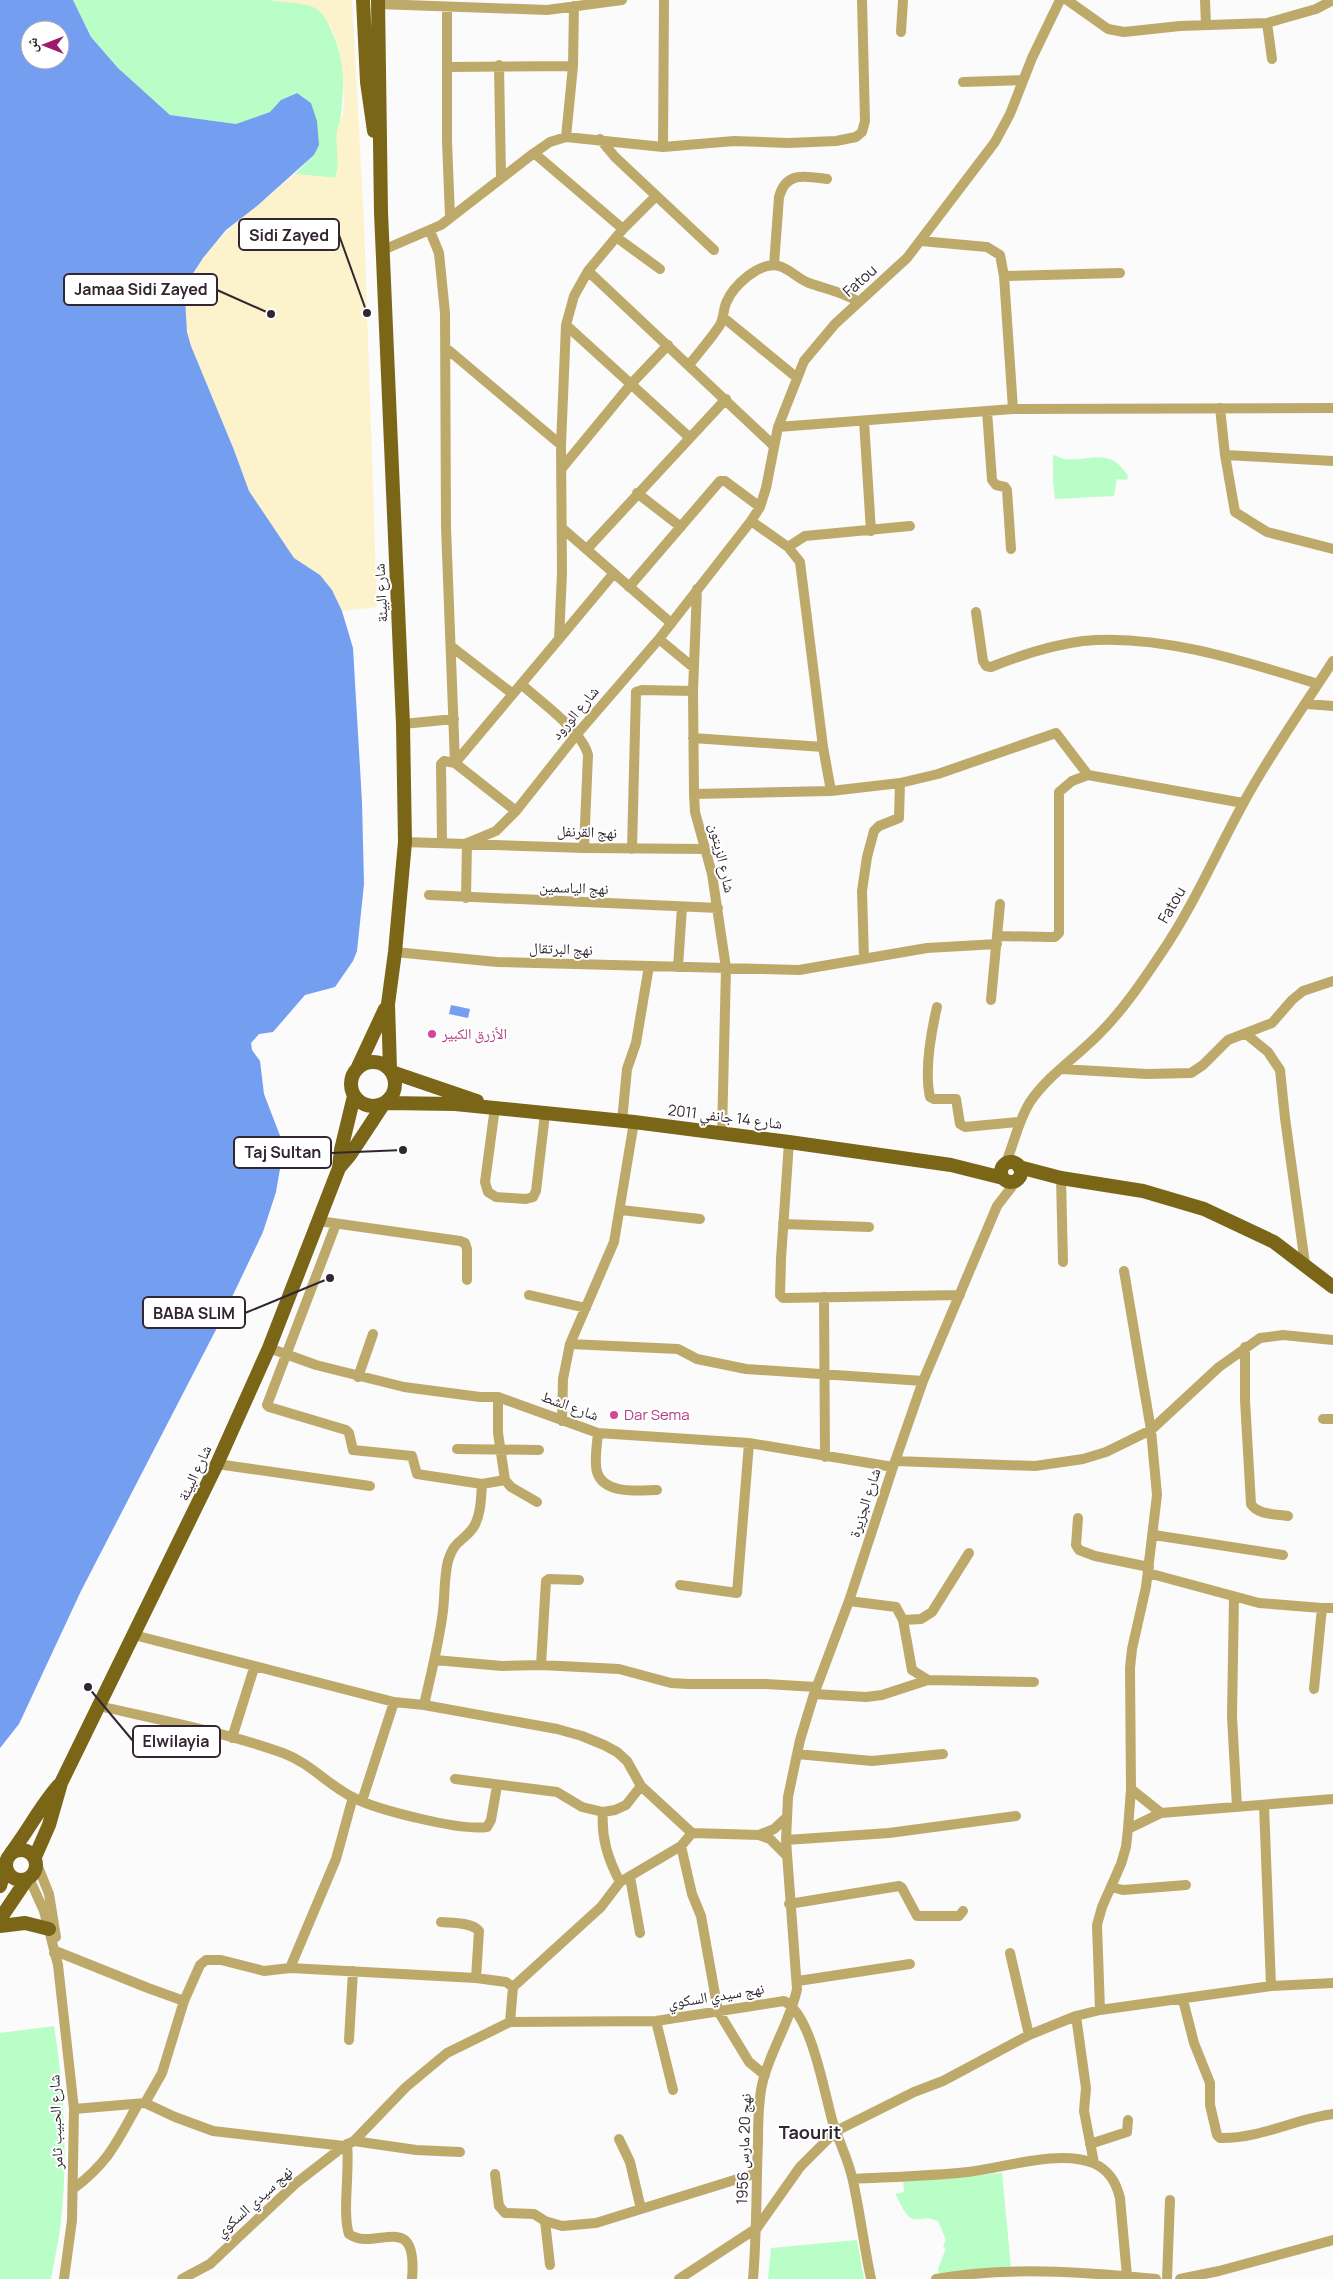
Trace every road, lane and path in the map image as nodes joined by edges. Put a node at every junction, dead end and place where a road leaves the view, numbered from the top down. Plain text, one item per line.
1 (363, 0) edge
2 (622, 0) edge
3 (664, 0) edge
4 (862, 0) edge
5 (903, 0) edge
6 (1060, 0) edge
7 (1067, 0) edge
8 (1205, 0) edge
9 (1332, 0) edge
10 (378, 2) edge
11 (596, 2) edge
12 (497, 5) edge
13 (547, 5) edge
14 (574, 6) junction
15 (447, 7) junction
16 (1267, 23) junction
17 (1206, 25) junction
18 (901, 32) dead end
19 (1272, 59) dead end
20 (500, 65) junction
21 (448, 66) junction
22 (573, 66) junction
23 (1023, 80) junction
24 (963, 82) dead end
25 (566, 137) junction
26 (600, 139) junction
27 (663, 146) junction
28 (534, 153) junction
29 (501, 178) junction
30 (380, 179) junction
31 (827, 179) dead end
32 (656, 196) junction
33 (450, 217) junction
34 (430, 231) junction
35 (620, 233) junction
36 (921, 241) junction
37 (383, 250) junction
38 (714, 250) dead end
39 (774, 265) junction
40 (660, 269) dead end
41 (588, 271) junction
42 (1120, 273) dead end
43 (1004, 276) junction
44 (859, 302) junction
45 (724, 318) junction
46 (566, 325) junction
47 (668, 345) junction
48 (446, 348) junction
49 (689, 365) junction
50 (796, 377) junction
51 (632, 383) junction
52 (726, 399) junction
53 (1220, 408) junction
54 (1333, 408) edge
55 (1013, 409) junction
56 (987, 411) junction
57 (864, 421) junction
58 (778, 427) junction
59 (690, 437) junction
60 (773, 444) junction
61 (561, 445) junction
62 (1225, 455) junction
63 (1333, 461) edge
64 (562, 468) junction
65 (637, 493) junction
66 (760, 508) junction
67 (751, 521) junction
68 (910, 526) dead end
69 (681, 527) junction
70 (562, 528) junction
71 (871, 531) junction
72 (788, 547) junction
73 (587, 549) junction
74 (1011, 549) dead end
75 (1333, 549) edge
76 (614, 573) junction
77 (629, 587) junction
78 (697, 589) junction
79 (976, 612) dead end
80 (671, 623) junction
81 (559, 639) junction
82 (659, 639) junction
83 (452, 647) junction
84 (1333, 661) edge
85 (694, 668) junction
86 (521, 684) junction
87 (1318, 684) junction
88 (693, 691) junction
89 (513, 694) junction
90 (1307, 704) junction
91 (1333, 706) edge
92 (454, 719) junction
93 (403, 724) junction
94 (577, 734) junction
95 (693, 738) junction
96 (823, 747) junction
97 (455, 762) junction
98 (1088, 775) junction
99 (900, 783) junction
100 (831, 791) junction
101 (694, 794) junction
102 (1243, 803) junction
103 (516, 810) junction
104 (406, 842) junction
105 (442, 842) junction
106 (467, 842) junction
107 (584, 848) junction
108 (632, 848) junction
109 (706, 849) junction
110 (430, 895) dead end
111 (466, 898) junction
112 (1000, 904) dead end
113 (682, 907) junction
114 (718, 908) junction
115 (997, 940) junction
116 (395, 952) junction
117 (864, 959) junction
118 (649, 966) junction
119 (678, 967) junction
120 (726, 968) junction
121 (1333, 981) edge
122 (991, 1000) dead end
123 (388, 1004) junction
124 (937, 1007) dead end
125 (1246, 1034) junction
126 (358, 1068) junction
127 (1062, 1069) junction
128 (391, 1071) junction
129 (354, 1096) junction
130 (384, 1104) junction
131 (494, 1107) junction
132 (545, 1114) junction
133 (628, 1122) junction
134 (1019, 1122) junction
135 (722, 1134) junction
136 (789, 1142) junction
137 (339, 1168) junction
138 (1011, 1172) junction
139 (1061, 1178) junction
140 (621, 1210) junction
141 (700, 1219) dead end
142 (318, 1221) junction
143 (336, 1224) junction
144 (783, 1224) junction
145 (869, 1227) dead end
146 (1063, 1262) dead end
147 (1305, 1264) junction
148 (1124, 1271) dead end
149 (468, 1280) dead end
150 (1333, 1287) edge
151 (530, 1295) dead end
152 (960, 1295) junction
153 (824, 1297) junction
154 (586, 1308) junction
155 (373, 1334) dead end
156 (1333, 1340) edge
157 (570, 1344) junction
158 (1245, 1347) junction
159 (269, 1348) junction
160 (285, 1354) junction
161 (825, 1374) junction
162 (358, 1377) junction
163 (923, 1381) junction
164 (498, 1398) junction
165 (562, 1421) junction
166 (1151, 1430) junction
167 (598, 1433) junction
168 (749, 1444) junction
169 (457, 1449) dead end
170 (500, 1449) junction
171 (539, 1450) dead end
172 (825, 1457) junction
173 (217, 1464) junction
174 (894, 1464) junction
175 (505, 1480) junction
176 (482, 1484) junction
177 (370, 1486) dead end
178 (657, 1490) dead end
179 (537, 1502) dead end
180 (1288, 1516) dead end
181 (1078, 1518) dead end
182 (1154, 1535) junction
183 (969, 1553) dead end
184 (1283, 1555) dead end
185 (1149, 1570) junction
186 (579, 1580) dead end
187 (680, 1585) dead end
188 (1234, 1597) junction
189 (849, 1601) junction
190 (1322, 1608) junction
191 (1333, 1608) edge
192 (903, 1620) junction
193 (134, 1636) junction
194 (435, 1660) junction
195 (541, 1665) junction
196 (254, 1668) junction
197 (928, 1680) junction
198 (1034, 1682) dead end
199 (1314, 1690) dead end
200 (815, 1691) junction
201 (394, 1702) junction
202 (424, 1705) junction
203 (99, 1706) junction
204 (232, 1738) junction
205 (797, 1754) junction
206 (943, 1754) dead end
207 (455, 1779) dead end
208 (61, 1783) junction
209 (497, 1786) junction
210 (641, 1786) junction
211 (1131, 1789) junction
212 (357, 1799) junction
213 (1333, 1799) edge
214 (1264, 1805) junction
215 (1237, 1807) junction
216 (603, 1812) junction
217 (1161, 1813) junction
218 (1016, 1816) dead end
219 (786, 1818) junction
220 (1128, 1829) junction
221 (692, 1833) junction
222 (760, 1835) junction
223 (786, 1840) junction
224 (681, 1846) junction
225 (11, 1853) junction
226 (786, 1855) junction
227 (36, 1860) junction
228 (6, 1866) junction
229 (630, 1877) junction
230 (28, 1879) junction
231 (620, 1882) junction
232 (1186, 1885) dead end
233 (0, 1886) edge
234 (1111, 1887) junction
235 (789, 1904) junction
236 (963, 1911) dead end
237 (0, 1918) edge
238 (441, 1922) dead end
239 (0, 1926) edge
240 (49, 1929) junction
241 (640, 1934) dead end
242 (56, 1952) junction
243 (1010, 1953) dead end
244 (910, 1964) dead end
245 (290, 1968) junction
246 (354, 1971) junction
247 (476, 1978) junction
248 (798, 1981) junction
249 (1333, 1983) edge
250 (1271, 1986) junction
251 (513, 1987) junction
252 (1183, 2000) junction
253 (184, 2001) junction
254 (793, 2006) junction
255 (1100, 2010) junction
256 (718, 2011) junction
257 (1076, 2016) junction
258 (656, 2021) junction
259 (510, 2022) junction
260 (1029, 2035) junction
261 (349, 2040) dead end
262 (765, 2075) junction
263 (673, 2090) dead end
264 (141, 2104) junction
265 (74, 2109) junction
266 (1333, 2114) edge
267 (1128, 2120) dead end
268 (836, 2131) junction
269 (619, 2139) dead end
270 (349, 2144) junction
271 (1090, 2144) junction
272 (460, 2152) dead end
273 (1094, 2163) junction
274 (756, 2173) junction
275 (495, 2174) dead end
276 (853, 2179) junction
277 (73, 2188) junction
278 (1170, 2200) dead end
279 (641, 2209) junction
280 (546, 2221) junction
281 (757, 2228) junction
282 (1333, 2240) edge
283 (550, 2265) dead end
284 (1015, 2275) edge
285 (1128, 2276) junction
286 (64, 2279) edge
287 (182, 2279) edge
288 (412, 2279) edge
289 (679, 2279) edge
290 (753, 2279) edge
291 (871, 2279) edge
292 (936, 2279) edge
293 (1156, 2279) edge
294 (1167, 2279) edge
295 (1180, 2279) edge

1 - 30 main road
2 - 11 street
3 - 27 street
4 - 27 street
5 - 18 street
6 - 23 street, Fatou
7 - 17 street
8 - 17 street
9 - 16 street
10 - 15 street
10 - 30 main road
11 - 14 street
12 - 13 street
12 - 15 street
13 - 14 street
14 - 22 street
15 - 21 street
16 - 17 street
16 - 19 street
20 - 21 street
20 - 22 street
20 - 29 street
21 - 33 street
22 - 25 street
23 - 24 street
23 - 36 street, Fatou
25 - 26 street
25 - 28 street
26 - 27 street
26 - 32 street
28 - 29 street
28 - 35 street
29 - 33 street
30 - 37 main road, شارع البيئة
31 - 39 street
32 - 35 street
32 - 38 street
33 - 34 street
34 - 37 street
34 - 48 street
35 - 40 street
35 - 41 street
36 - 43 street
36 - 44 street, Fatou
37 - 93 main road, شارع البيئة
39 - 44 street
39 - 45 street
41 - 46 street
41 - 47 street
42 - 43 street
43 - 55 street
44 - 50 street, Fatou
45 - 49 street
45 - 50 street
46 - 51 street
46 - 61 street
47 - 49 street
47 - 51 street
48 - 61 street
48 - 83 street
49 - 52 street
50 - 58 street, Fatou
51 - 59 street
51 - 64 street
52 - 59 street
52 - 60 street
53 - 54 street
53 - 55 street
53 - 62 street
55 - 56 street
56 - 57 street
56 - 74 street
57 - 58 street
57 - 71 street
58 - 60 street, Fatou
59 - 65 street
60 - 66 street, Fatou
61 - 64 street
62 - 63 street
62 - 75 street
64 - 70 street
65 - 69 street
65 - 73 street
66 - 67 street, Fatou
66 - 69 street
67 - 72 street
67 - 78 street, Fatou
68 - 71 street
69 - 77 street
70 - 73 street
70 - 81 street
71 - 72 street
72 - 96 street
73 - 76 street
76 - 77 street
76 - 81 street
77 - 80 street
78 - 80 street, شارع الورود
78 - 85 street, شارع الزيتون
79 - 87 street
80 - 82 street, شارع الورود
81 - 86 street
82 - 85 street
82 - 94 street, شارع الورود
83 - 89 street
83 - 92 street
84 - 87 street, Fatou
85 - 88 street, شارع الزيتون
86 - 89 street
86 - 94 street
87 - 90 street, Fatou
88 - 95 street, شارع الزيتون
88 - 108 street
89 - 97 street
90 - 91 street
90 - 102 street, Fatou
92 - 93 street
92 - 97 street
93 - 104 main road, شارع البيئة
94 - 103 street, شارع الورود
94 - 107 street
95 - 96 street
95 - 101 street, شارع الزيتون
96 - 100 street
97 - 103 street
97 - 105 street
98 - 99 street
98 - 102 street
98 - 115 street, نهج البرتقال
99 - 100 street
99 - 117 street
100 - 101 street
101 - 109 street, شارع الزيتون
102 - 127 street, Fatou
103 - 106 street, شارع الورود
104 - 105 street, نهج القرنفل
104 - 116 main road, شارع البيئة
105 - 106 street, نهج القرنفل
106 - 107 street, نهج القرنفل
106 - 111 street
107 - 108 street, نهج القرنفل
108 - 109 street, نهج القرنفل
109 - 114 street, شارع الزيتون
110 - 111 street, نهج الياسمين
111 - 113 street, نهج الياسمين
112 - 115 street
113 - 114 street, نهج الياسمين
113 - 119 street
114 - 120 street, شارع الزيتون
115 - 117 street, نهج البرتقال
115 - 122 street
116 - 118 street, نهج البرتقال
116 - 123 main road, شارع البيئة
117 - 120 street, نهج البرتقال
118 - 119 street, نهج البرتقال
118 - 133 street
119 - 120 street, نهج البرتقال
120 - 135 street, شارع الزيتون
121 - 125 street
123 - 126 main road, شارع البيئة
123 - 128 main road, شارع البيئة
124 - 134 street
125 - 127 street
125 - 147 street
126 - 128 main road
126 - 129 main road
127 - 134 street, Fatou
128 - 130 main road
128 - 131 main road, شارع 14 جانفي 2011
129 - 130 main road
129 - 137 main road, شارع البيئة
130 - 131 main road, شارع 14 جانفي 2011
130 - 137 main road, شارع البيئة
131 - 132 main road, شارع 14 جانفي 2011
131 - 132 street
132 - 133 main road, شارع 14 جانفي 2011
133 - 135 main road, شارع 14 جانفي 2011
133 - 140 street
134 - 138 street, Fatou
135 - 136 main road, شارع 14 جانفي 2011
136 - 138 main road, شارع 14 جانفي 2011
136 - 144 street
137 - 142 main road, شارع البيئة
138 - 139 main road, شارع 14 جانفي 2011
138 - 152 street, شارع الجزيرة
139 - 146 street
139 - 147 main road, شارع 14 جانفي 2011
140 - 141 street
140 - 154 street
142 - 143 street
142 - 159 main road, شارع البيئة
143 - 149 street
143 - 160 street
144 - 145 street
144 - 153 street
147 - 150 main road, شارع 14 جانفي 2011
148 - 166 street
151 - 154 street
152 - 153 street
152 - 163 street, شارع الجزيرة
153 - 161 street
154 - 157 street
155 - 162 street
156 - 158 street, شارع الشط
157 - 161 street
157 - 165 street
158 - 166 street, شارع الشط
158 - 180 street
159 - 160 street, شارع الشط
159 - 173 main road, شارع البيئة
160 - 162 street, شارع الشط
160 - 176 street
161 - 163 street
161 - 172 street
162 - 164 street, شارع الشط
163 - 174 street, شارع الجزيرة
164 - 165 street, شارع الشط
164 - 170 street
165 - 167 street, شارع الشط
166 - 174 street, شارع الشط
166 - 182 street
167 - 168 street, شارع الشط
167 - 178 street
168 - 172 street, شارع الشط
168 - 187 street
169 - 170 street
170 - 171 street
170 - 175 street
172 - 174 street, شارع الشط
173 - 177 street
173 - 193 main road, شارع البيئة
174 - 189 street, شارع الجزيرة
175 - 176 street
175 - 179 street
176 - 194 street
181 - 185 street
182 - 184 street
182 - 185 street
183 - 192 street
185 - 188 street
185 - 211 street
186 - 195 street
188 - 190 street
188 - 215 street
189 - 192 street
189 - 200 street, شارع الجزيرة
190 - 191 street
190 - 199 street
192 - 197 street
193 - 196 street
193 - 203 main road, شارع البيئة
194 - 195 street
194 - 202 street
195 - 200 street
196 - 201 street
196 - 204 street
197 - 198 street
197 - 200 street
200 - 205 street, شارع الجزيرة
201 - 202 street
201 - 212 street
202 - 210 street
203 - 204 street
203 - 208 main road, شارع البيئة
204 - 212 street
205 - 206 street
205 - 219 street, شارع الجزيرة
207 - 209 street
208 - 225 main road, شارع البيئة
208 - 227 main road, شارع البيئة
209 - 212 street
209 - 216 street
210 - 216 street
210 - 221 street
211 - 217 street
211 - 220 street
212 - 245 street
213 - 214 street
214 - 215 street
214 - 250 street
215 - 217 street
216 - 231 street
217 - 220 street
218 - 223 street
219 - 222 street
219 - 223 street, نهج 20 مارس 1956
220 - 234 street
221 - 222 street
221 - 224 street
222 - 226 street
223 - 226 street, نهج 20 مارس 1956
224 - 229 street
224 - 256 street
225 - 227 main road
225 - 228 main road
226 - 235 street, نهج 20 مارس 1956
227 - 230 main road
227 - 242 street
228 - 230 main road
228 - 233 main road
229 - 231 street
229 - 241 street
230 - 237 main road
230 - 240 street
231 - 251 street
232 - 234 street
234 - 255 street
235 - 236 street
235 - 248 street, نهج 20 مارس 1956
238 - 247 street
239 - 240 main road
240 - 242 street
242 - 253 street
242 - 265 street, شارع الحبيب ثامر
243 - 260 street
244 - 248 street
245 - 246 street
245 - 253 street
246 - 247 street
246 - 261 street
247 - 251 street
248 - 254 street, نهج 20 مارس 1956
249 - 250 street
250 - 252 street
251 - 259 street
252 - 255 street
252 - 266 street
253 - 264 street
254 - 256 street, نهج سيدي السكوي
254 - 262 street, نهج 20 مارس 1956
254 - 268 street
255 - 257 street
256 - 258 street, نهج سيدي السكوي
256 - 262 street
257 - 260 street
257 - 271 street
258 - 259 street, نهج سيدي السكوي
258 - 263 street, نهج سيدي السكوي
259 - 270 street, نهج سيدي السكوي
260 - 268 street
262 - 274 street, نهج 20 مارس 1956
264 - 265 street
264 - 270 street
264 - 277 street
265 - 277 street, شارع الحبيب ثامر
267 - 271 street
268 - 276 street
268 - 281 street
269 - 279 street
270 - 272 street
270 - 287 street, نهج سيدي السكوي
270 - 288 street
271 - 273 street
273 - 276 street
273 - 285 street
274 - 279 street
274 - 281 street, نهج 20 مارس 1956
275 - 280 street
276 - 291 street
277 - 286 street, شارع الحبيب ثامر
278 - 294 street
279 - 280 street
280 - 283 street
281 - 289 street
281 - 290 street, نهج 20 مارس 1956
282 - 295 street
284 - 285 street
284 - 292 street
285 - 293 street

